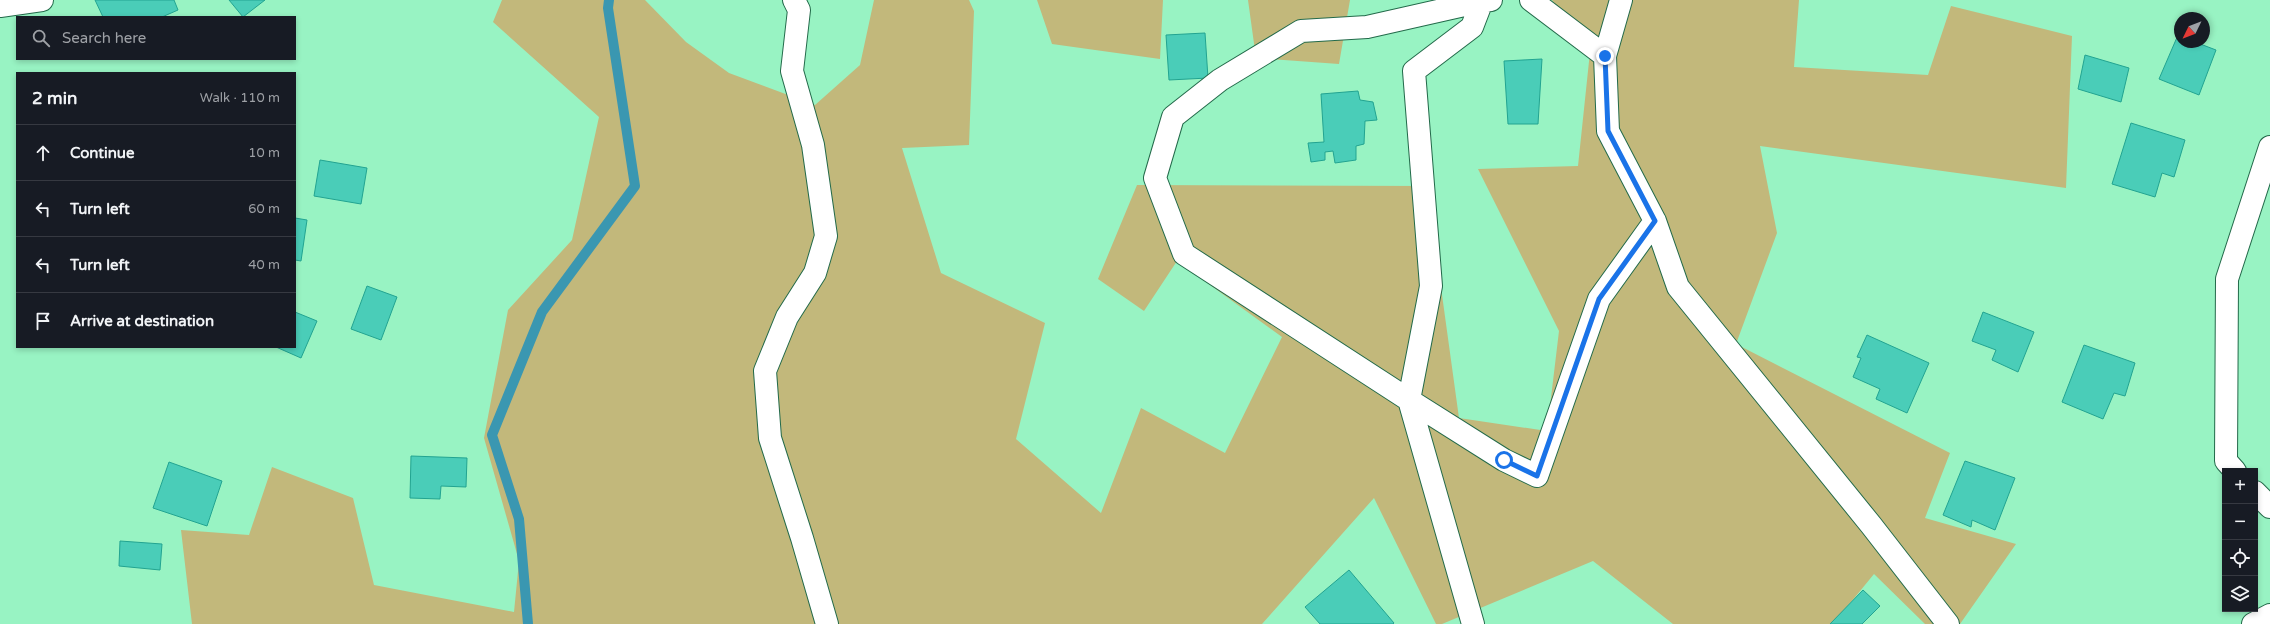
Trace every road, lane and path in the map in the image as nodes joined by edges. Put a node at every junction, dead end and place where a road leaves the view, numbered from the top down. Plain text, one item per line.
1 (42, 0) edge
2 (794, 0) edge
3 (1531, 0) edge
4 (1621, 0) edge
5 (1487, 1) edge
6 (0, 6) edge
7 (1605, 56) junction
8 (2270, 147) edge
9 (1655, 221) junction
10 (1408, 400) junction
11 (2232, 468) edge
12 (2258, 495) edge
13 (2270, 507) edge
14 (2270, 615) edge
15 (827, 624) edge
16 (1473, 624) edge
17 (1948, 624) edge
18 (2253, 624) edge

1 - 6 street
2 - 15 street
3 - 7 street
4 - 7 street
5 - 10 street
5 - 10 street
7 - 9 street
8 - 11 street
9 - 10 street
9 - 17 street
10 - 16 street
12 - 13 street
14 - 18 street

